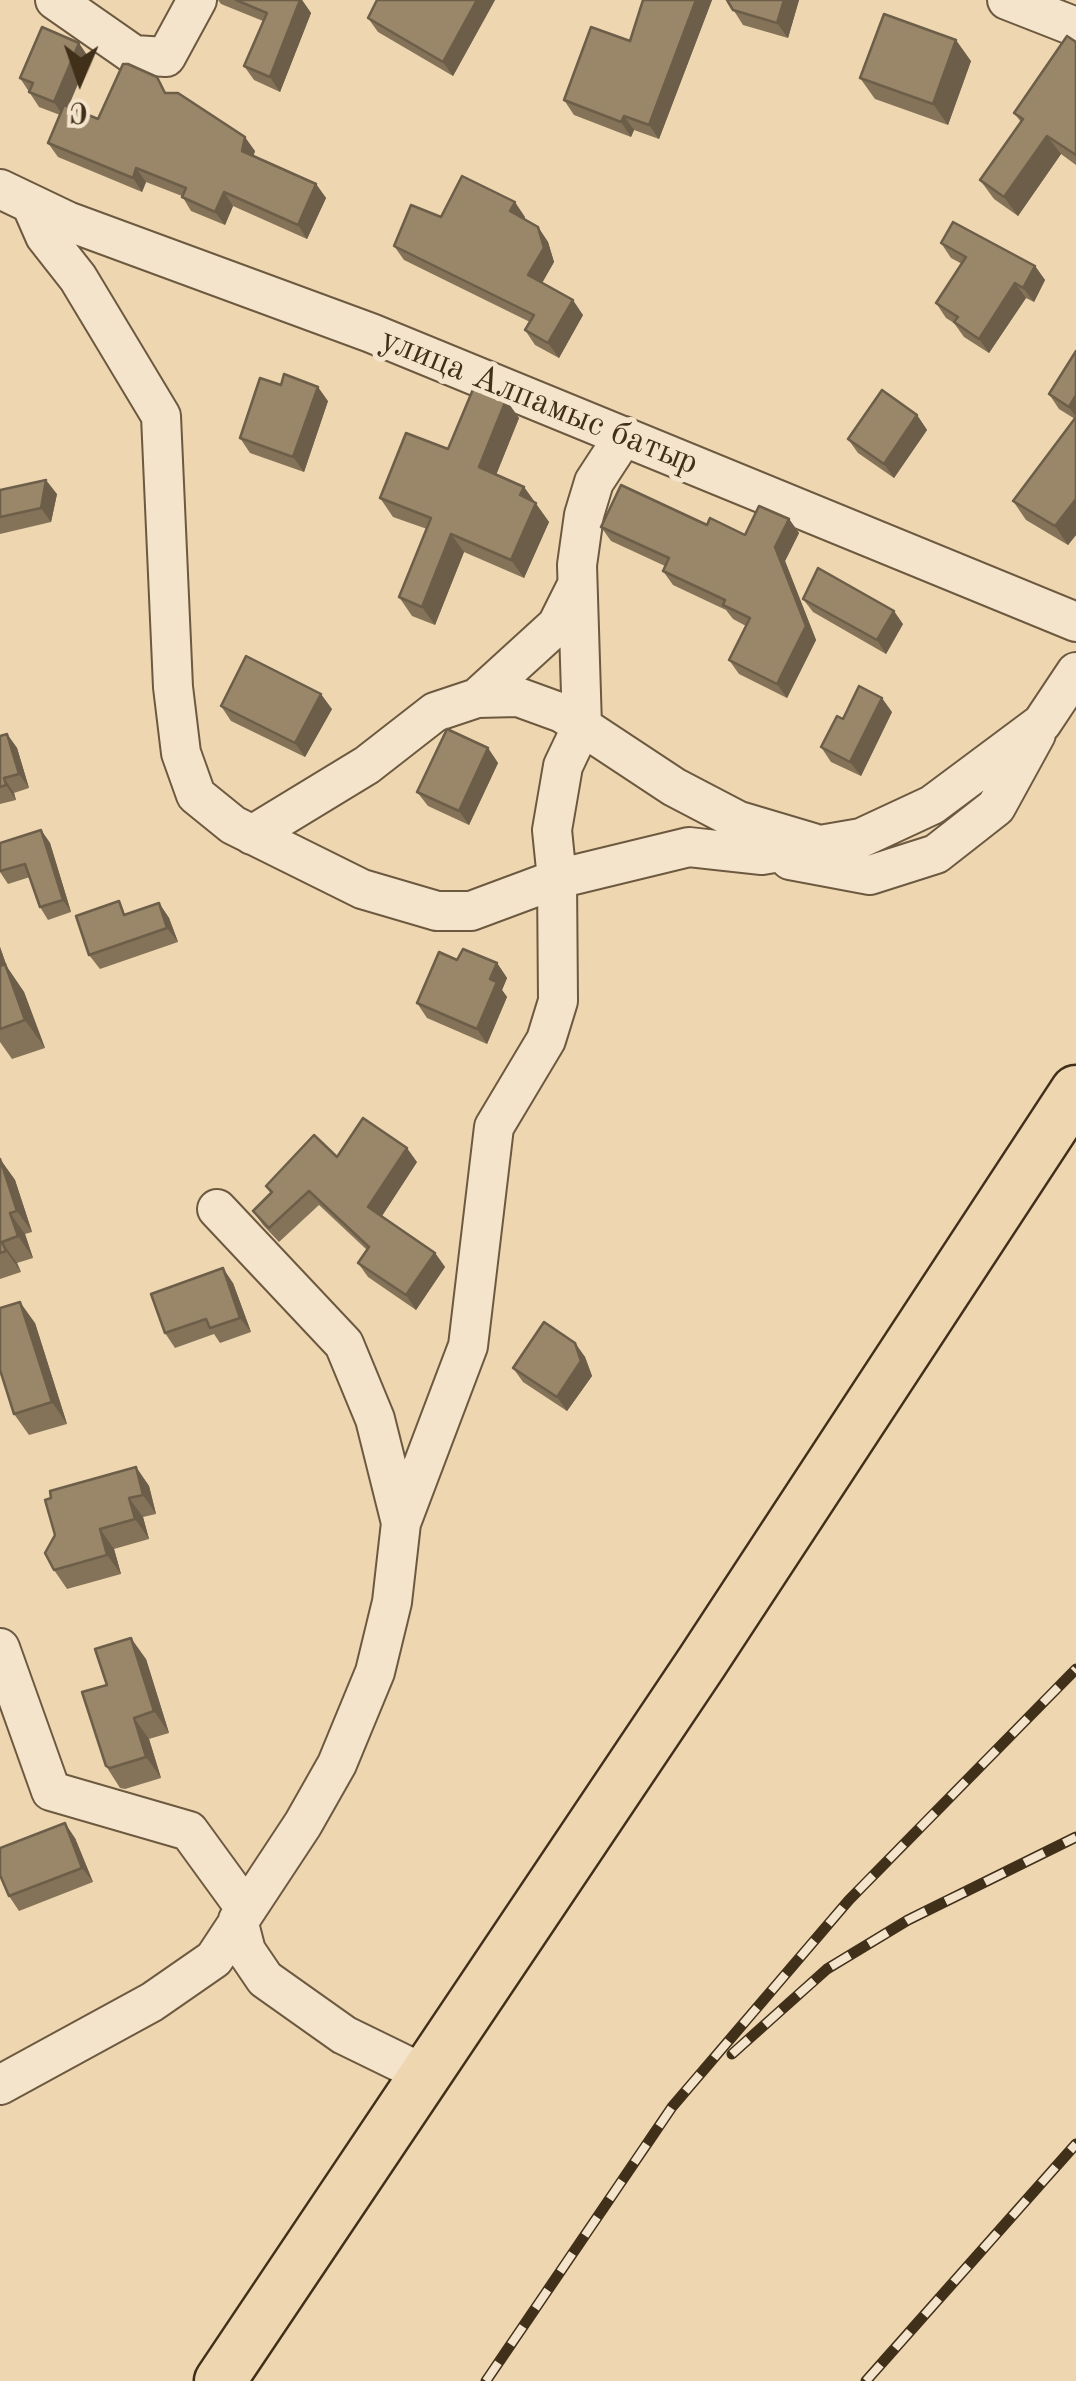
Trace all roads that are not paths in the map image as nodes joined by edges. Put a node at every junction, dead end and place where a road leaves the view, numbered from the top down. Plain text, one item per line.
1 (54, 0) edge
2 (196, 0) edge
3 (1007, 0) edge
4 (1076, 27) edge
5 (16, 197) edge
6 (624, 436) junction
7 (578, 582) junction
8 (1076, 622) edge
9 (1076, 672) edge
10 (478, 698) junction
11 (1042, 723) junction
12 (582, 726) junction
13 (252, 835) junction
14 (820, 845) junction
15 (762, 855) junction
16 (557, 879) junction
17 (1076, 1091) edge
18 (216, 1209) dead end
19 (402, 1523) junction
20 (0, 1648) edge
21 (242, 1914) junction
22 (426, 2075) junction
23 (0, 2086) edge
24 (220, 2381) edge

1 - 2 street
3 - 4 street
5 - 6 street, улица Алпамыс батыр
5 - 13 street
6 - 7 street
6 - 8 street, улица Алпамыс батыр
7 - 10 street
7 - 12 street
9 - 11 street
10 - 12 street
10 - 13 street
11 - 14 street
11 - 15 street
12 - 14 street
12 - 16 street
13 - 16 street
14 - 15 street
15 - 16 street
16 - 19 street
17 - 22 main road
18 - 19 street
19 - 21 street
20 - 21 street
21 - 22 street
21 - 23 street
22 - 24 main road

